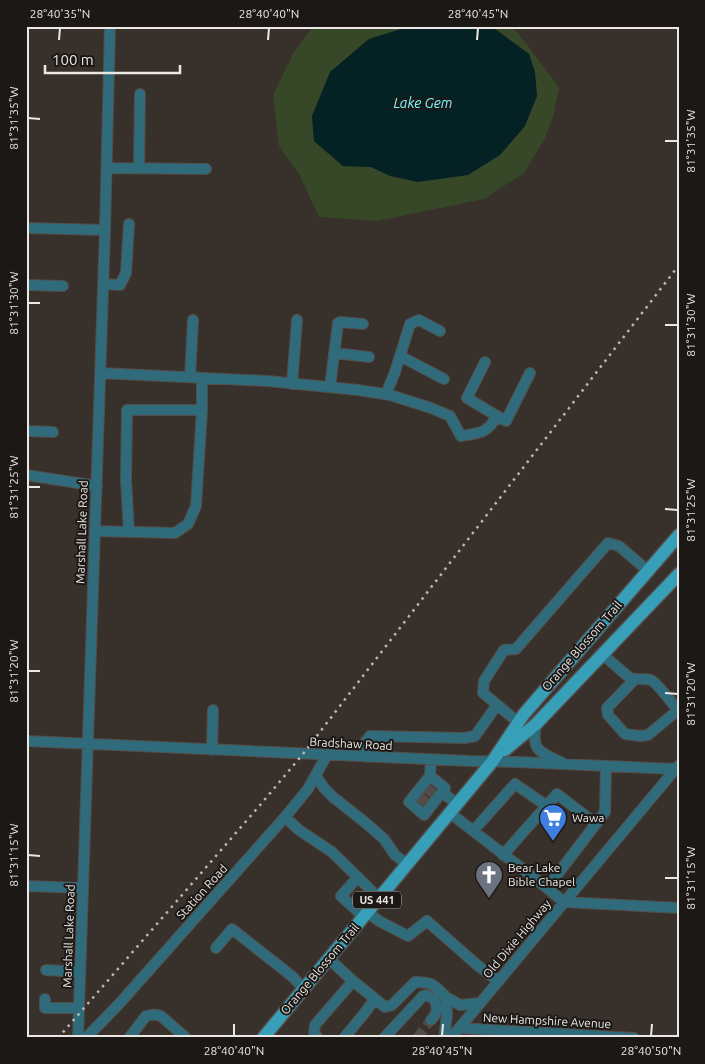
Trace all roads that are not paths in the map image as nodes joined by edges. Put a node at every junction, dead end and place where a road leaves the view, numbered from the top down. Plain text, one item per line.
1 (110, 26) edge
2 (140, 94) dead end
3 (107, 168) junction
4 (139, 168) junction
5 (206, 169) dead end
6 (130, 224) dead end
7 (26, 228) edge
8 (106, 230) junction
9 (104, 284) junction
10 (26, 285) edge
11 (63, 286) dead end
12 (193, 320) dead end
13 (297, 320) dead end
14 (363, 324) dead end
15 (440, 331) dead end
16 (334, 353) junction
17 (400, 356) junction
18 (369, 357) dead end
19 (486, 362) dead end
20 (100, 373) junction
21 (530, 374) dead end
22 (190, 377) junction
23 (202, 378) junction
24 (444, 379) dead end
25 (292, 384) junction
26 (330, 387) junction
27 (386, 394) junction
28 (202, 410) junction
29 (497, 416) junction
30 (26, 431) edge
31 (53, 432) dead end
32 (26, 475) edge
33 (97, 486) junction
34 (95, 531) junction
35 (129, 532) junction
36 (679, 535) edge
37 (648, 571) junction
38 (679, 574) edge
39 (602, 654) junction
40 (634, 680) junction
41 (497, 705) junction
42 (212, 710) dead end
43 (678, 711) edge
44 (518, 722) junction
45 (536, 724) junction
46 (26, 741) edge
47 (87, 744) junction
48 (212, 750) junction
49 (327, 755) junction
50 (366, 757) junction
51 (431, 760) junction
52 (492, 762) junction
53 (564, 764) junction
54 (606, 766) junction
55 (678, 766) edge
56 (316, 776) junction
57 (430, 776) junction
58 (438, 795) junction
59 (547, 806) junction
60 (429, 807) junction
61 (453, 808) junction
62 (285, 817) junction
63 (441, 823) junction
64 (596, 824) junction
65 (473, 831) junction
66 (504, 855) junction
67 (407, 864) junction
68 (358, 877) junction
69 (26, 886) edge
70 (83, 888) junction
71 (547, 888) junction
72 (379, 898) junction
73 (564, 902) junction
74 (679, 908) edge
75 (365, 914) junction
76 (216, 948) dead end
77 (328, 958) junction
78 (46, 970) dead end
79 (80, 972) junction
80 (353, 981) junction
81 (498, 982) junction
82 (303, 988) junction
83 (446, 997) junction
84 (45, 998) dead end
85 (375, 999) junction
86 (480, 1003) junction
87 (79, 1008) junction
88 (447, 1020) junction
89 (459, 1028) junction
90 (78, 1038) edge
91 (86, 1038) edge
92 (129, 1038) edge
93 (186, 1038) edge
94 (262, 1038) edge
95 (318, 1038) edge
96 (344, 1038) edge
97 (384, 1038) edge
98 (444, 1038) edge
99 (451, 1038) edge
100 (634, 1038) edge

1 - 3 street, Marshall Lake Road
2 - 4 street
3 - 4 street
3 - 8 street, Marshall Lake Road
4 - 5 street
6 - 9 street
7 - 8 street
8 - 9 street, Marshall Lake Road
9 - 20 street, Marshall Lake Road
10 - 11 street
12 - 22 street
13 - 25 street
14 - 16 street
15 - 17 street
16 - 18 street
16 - 26 street
17 - 24 street
17 - 27 street
19 - 29 street
20 - 22 street
20 - 33 street, Marshall Lake Road
21 - 29 street
22 - 23 street
23 - 25 street
23 - 28 street
25 - 26 street
26 - 27 street
27 - 29 street
28 - 35 street
28 - 35 street
30 - 31 street
32 - 33 street
33 - 34 street, Marshall Lake Road
34 - 35 street
34 - 47 street, Marshall Lake Road
36 - 37 main road, Orange Blossom Trail / US 441
37 - 41 street
37 - 44 main road, Orange Blossom Trail / US 441
38 - 39 main road, Orange Blossom Trail / US 441
39 - 40 street
39 - 45 main road, Orange Blossom Trail / US 441
40 - 43 street
40 - 43 street
41 - 44 street
41 - 50 street
42 - 48 street
44 - 52 main road, Orange Blossom Trail / US 441
45 - 52 main road, Orange Blossom Trail / US 441
45 - 53 street
46 - 47 street, Bradshaw Road
47 - 48 street, Bradshaw Road
47 - 70 street, Marshall Lake Road
48 - 49 street, Bradshaw Road
49 - 50 street, Bradshaw Road
49 - 56 street, Station Road
50 - 51 street, Bradshaw Road
51 - 52 street, Bradshaw Road
51 - 57 street
52 - 53 street, Bradshaw Road
52 - 61 main road, Orange Blossom Trail / US 441
53 - 54 street, Bradshaw Road
54 - 55 street, Bradshaw Road
54 - 64 street
55 - 73 street, Old Dixie Highway
56 - 62 street, Station Road
56 - 67 street
57 - 58 street
57 - 60 street
58 - 60 street
58 - 61 street
59 - 64 street
59 - 65 street
59 - 66 street
60 - 63 street
61 - 63 main road, Orange Blossom Trail / US 441
61 - 65 street
62 - 68 street
62 - 91 street, Station Road
63 - 67 main road, Orange Blossom Trail / US 441
64 - 71 street
65 - 66 street
66 - 71 street
67 - 72 main road, Orange Blossom Trail / US 441
68 - 72 street
68 - 75 street
69 - 70 street
70 - 79 street, Marshall Lake Road
71 - 73 street
72 - 75 main road, Orange Blossom Trail / US 441
73 - 74 street
73 - 81 street, Old Dixie Highway
75 - 77 main road, Orange Blossom Trail / US 441
75 - 81 street
76 - 82 street
77 - 80 street
77 - 82 main road, Orange Blossom Trail / US 441
78 - 79 street
79 - 87 street, Marshall Lake Road
80 - 85 street
80 - 95 street
81 - 86 street, Old Dixie Highway
82 - 94 main road, Orange Blossom Trail / US 441
83 - 85 street
83 - 86 street
83 - 88 street
84 - 87 street
85 - 96 street
86 - 89 street, Old Dixie Highway
87 - 90 street, Marshall Lake Road
88 - 97 street
88 - 98 street
89 - 99 street, Old Dixie Highway
89 - 100 street, New Hampshire Avenue
92 - 93 street

